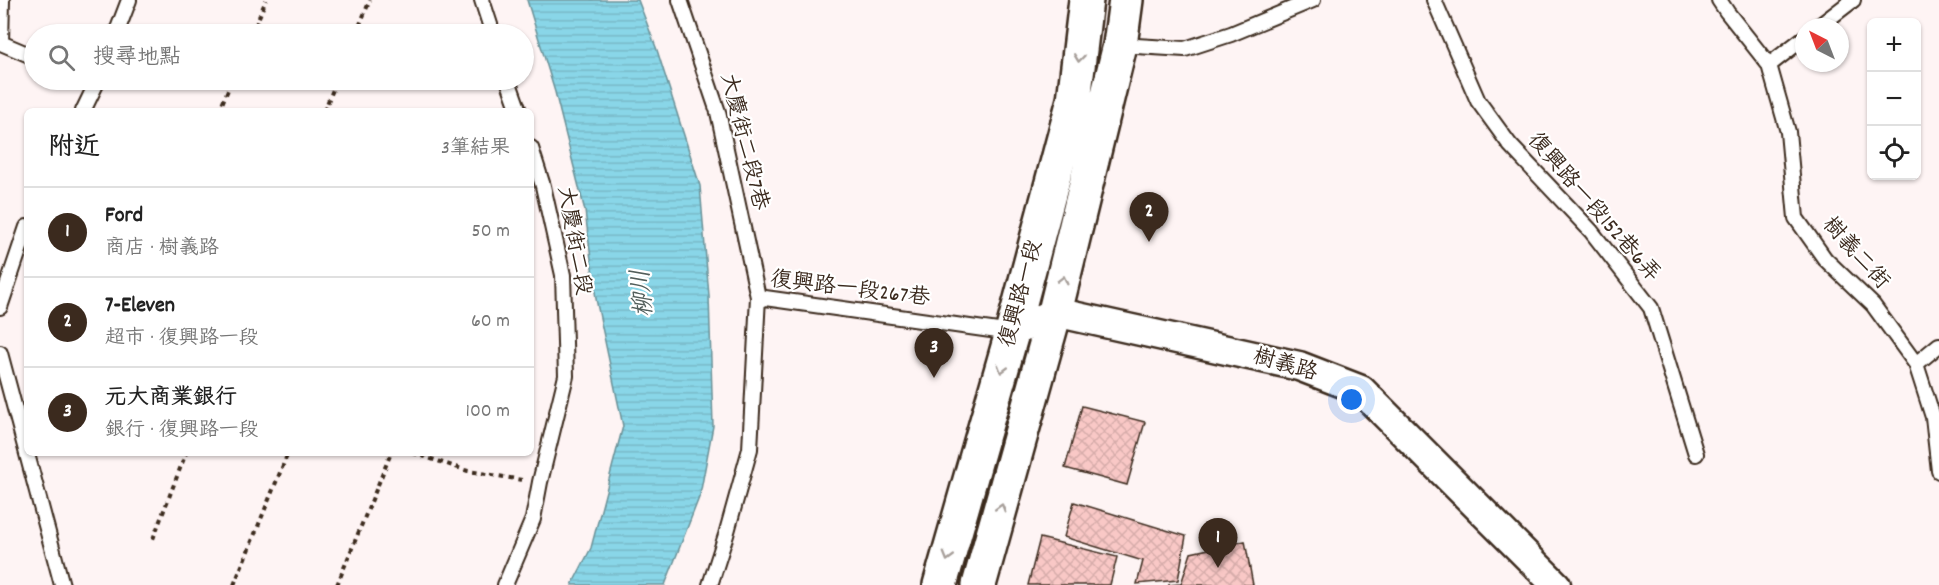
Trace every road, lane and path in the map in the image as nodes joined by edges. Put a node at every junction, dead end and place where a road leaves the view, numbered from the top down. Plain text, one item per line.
1 (2, 0) edge
2 (129, 0) edge
3 (266, 0) edge
4 (370, 0) edge
5 (482, 0) edge
6 (680, 0) edge
7 (1086, 0) edge
8 (1126, 0) edge
9 (1313, 0) edge
10 (1434, 0) edge
11 (1719, 0) edge
12 (1853, 0) edge
13 (1830, 18) edge
14 (120, 24) edge
15 (256, 24) edge
16 (360, 24) edge
17 (490, 24) edge
18 (1120, 45) junction
19 (1795, 45) edge
20 (24, 53) edge
21 (1769, 65) junction
22 (91, 90) edge
23 (228, 90) edge
24 (333, 90) edge
25 (512, 90) edge
26 (84, 108) edge
27 (220, 108) edge
28 (325, 108) edge
29 (518, 108) edge
30 (534, 158) edge
31 (24, 236) edge
32 (758, 297) junction
33 (0, 307) edge
34 (1055, 312) junction
35 (1012, 333) junction
36 (1939, 345) edge
37 (0, 353) edge
38 (1916, 364) junction
39 (24, 443) edge
40 (1696, 454) dead end
41 (28, 456) edge
42 (185, 456) edge
43 (287, 456) edge
44 (390, 456) edge
45 (422, 456) edge
46 (1939, 471) edge
47 (540, 482) junction
48 (153, 539) dead end
49 (62, 585) edge
50 (234, 585) edge
51 (338, 585) edge
52 (505, 585) edge
53 (710, 585) edge
54 (940, 585) edge
55 (979, 585) edge
56 (1557, 585) edge

1 - 20 lane
2 - 14 lane
3 - 15 path
4 - 16 path
5 - 17 lane
6 - 32 lane, 大慶街二段7巷
7 -> 35 main road, 復興路一段
8 - 18 main road, 復興路一段
9 - 18 lane
10 - 40 lane, 復興路一段152巷6弄
11 - 21 lane, 樹義二街
12 - 13 lane
34 -> 18 main road, 復興路一段
19 - 21 lane
21 - 38 lane, 樹義二街
22 - 26 lane
23 - 27 path
24 - 28 path
25 - 29 lane
30 - 47 lane, 大慶街二段
31 - 33 lane
32 - 35 lane, 復興路一段267巷
32 - 53 lane, 復興路一段267巷
34 - 35 street
55 -> 34 main road, 復興路一段
34 - 56 street, 樹義路
35 -> 54 main road, 復興路一段
36 - 38 lane
37 - 39 lane
38 - 46 lane, 樹義二街
41 - 49 lane
42 - 48 path
43 - 50 path
44 - 51 path
45 - 47 path
47 - 52 lane, 大慶街二段

